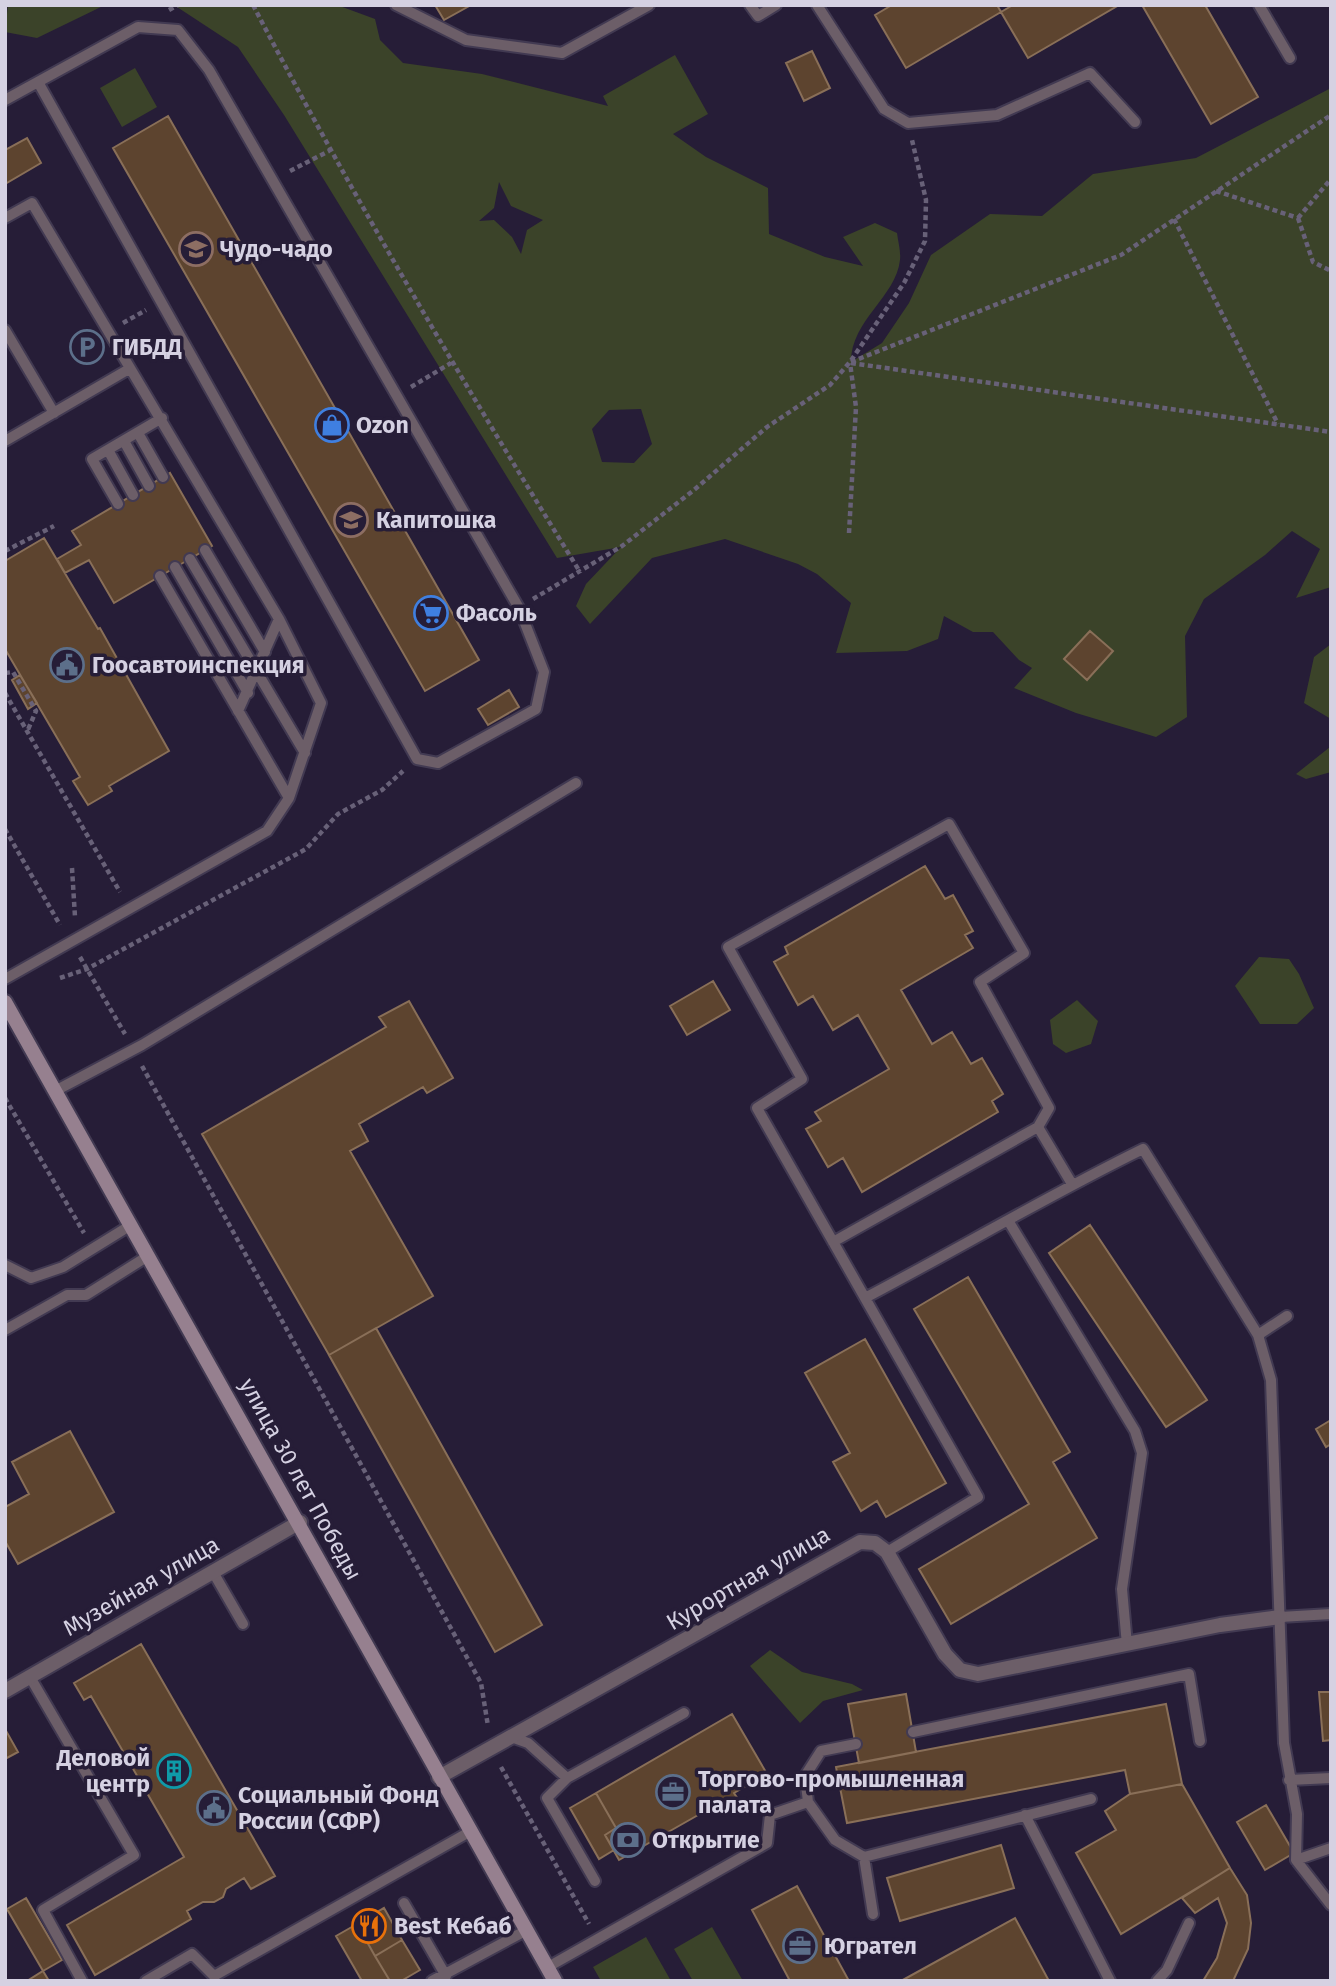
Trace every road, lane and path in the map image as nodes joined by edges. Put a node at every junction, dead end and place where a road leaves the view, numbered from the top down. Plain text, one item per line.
1 (253, 5) edge
2 (396, 5) edge
3 (649, 5) edge
4 (750, 5) edge
5 (776, 5) edge
6 (817, 5) edge
7 (1259, 5) edge
8 (1290, 58) dead end
9 (38, 82) junction
10 (5, 100) edge
11 (1331, 115) edge
12 (908, 122) junction
13 (1135, 122) dead end
14 (329, 151) junction
15 (1331, 179) edge
16 (270, 181) junction
17 (1216, 191) junction
18 (5, 218) edge
19 (1298, 218) junction
20 (1174, 219) junction
21 (1331, 271) edge
22 (161, 302) junction
23 (5, 330) edge
24 (107, 332) junction
25 (850, 362) junction
26 (451, 363) junction
27 (129, 369) junction
28 (398, 395) junction
29 (54, 413) junction
30 (162, 418) junction
31 (1278, 425) junction
32 (1331, 432) edge
33 (138, 433) junction
34 (5, 441) edge
35 (124, 441) junction
36 (108, 450) junction
37 (163, 477) dead end
38 (149, 486) dead end
39 (134, 495) dead end
40 (118, 504) dead end
41 (54, 526) dead end
42 (849, 533) dead end
43 (205, 550) dead end
44 (5, 551) edge
45 (190, 559) dead end
46 (175, 567) dead end
47 (580, 572) junction
48 (160, 576) dead end
49 (519, 608) junction
50 (279, 619) junction
51 (265, 652) junction
52 (5, 673) edge
53 (255, 673) junction
54 (5, 693) edge
55 (248, 693) junction
56 (239, 711) junction
57 (27, 732) junction
58 (304, 753) junction
59 (417, 759) junction
60 (576, 783) dead end
61 (289, 798) junction
62 (5, 829) edge
63 (72, 868) dead end
64 (109, 899) dead end
65 (86, 912) dead end
66 (75, 918) junction
67 (61, 927) junction
68 (71, 942) junction
69 (87, 969) junction
70 (60, 978) dead end
71 (5, 979) edge
72 (5, 1002) edge
73 (134, 1049) junction
74 (55, 1091) junction
75 (5, 1098) edge
76 (1038, 1127) junction
77 (1072, 1184) junction
78 (1009, 1222) junction
79 (131, 1224) junction
80 (833, 1242) junction
81 (93, 1248) junction
82 (148, 1256) junction
83 (5, 1265) edge
84 (865, 1298) junction
85 (1287, 1316) dead end
86 (5, 1330) edge
87 (1258, 1335) junction
88 (300, 1522) junction
89 (887, 1552) junction
90 (213, 1572) junction
91 (1331, 1614) edge
92 (1280, 1617) junction
93 (243, 1624) dead end
94 (1127, 1645) junction
95 (30, 1677) junction
96 (5, 1691) edge
97 (684, 1713) dead end
98 (913, 1732) dead end
99 (514, 1738) junction
100 (1200, 1741) dead end
101 (856, 1744) dead end
102 (491, 1749) junction
103 (439, 1777) junction
104 (567, 1778) junction
105 (1331, 1778) edge
106 (1289, 1780) junction
107 (1091, 1799) dead end
108 (808, 1802) junction
109 (1025, 1815) junction
110 (471, 1831) junction
111 (1331, 1848) edge
112 (864, 1857) junction
113 (1296, 1860) junction
114 (595, 1881) dead end
115 (404, 1903) dead end
116 (1331, 1905) edge
117 (873, 1914) dead end
118 (1189, 1923) dead end
119 (525, 1931) junction
120 (597, 1939) junction
121 (551, 1974) edge
122 (443, 1978) edge
123 (82, 1981) edge
124 (146, 1981) edge
125 (432, 1981) edge
126 (1110, 1981) edge
127 (1157, 1981) edge

1 - 14 path
2 - 3 lane
4 - 5 lane
6 - 12 lane
7 - 8 lane
9 - 10 lane
9 - 16 lane
9 - 22 lane
11 - 17 path
12 - 13 lane
12 - 25 path
14 - 16 path
14 - 26 path
15 - 19 path
16 - 28 lane
17 - 19 path
17 - 20 path
18 - 24 lane
19 - 21 path
20 - 25 path
20 - 31 path
22 - 24 path
22 - 59 lane
23 - 29 lane
24 - 27 lane
25 - 31 path
25 - 42 path
25 - 47 path
26 - 28 path
26 - 47 path
27 - 29 lane
27 - 30 lane
28 - 49 lane
29 - 34 lane
30 - 33 lane
30 - 50 lane
31 - 32 path
33 - 35 lane
33 - 37 lane
35 - 36 lane
35 - 38 lane
36 - 39 lane
36 - 40 lane
41 - 44 path
43 - 51 lane
45 - 53 lane
46 - 55 lane
47 - 49 path
48 - 56 lane
49 - 59 lane
50 - 51 lane
50 - 58 lane
51 - 53 lane
52 - 57 path
53 - 55 lane
53 - 58 lane
54 - 57 path
55 - 56 lane
56 - 61 lane
57 - 64 path
58 - 61 lane
59 - 69 path
60 - 73 lane
61 - 68 lane
62 - 67 path
63 - 66 path
65 - 66 path
66 - 67 path
67 - 68 path
68 - 69 path
68 - 71 lane
69 - 70 path
69 - 73 path
72 - 74 main road, улица 30 лет Победы
73 - 74 lane
73 - 102 path
74 - 79 main road, улица 30 лет Победы
75 - 81 path
76 - 77 lane
76 - 80 lane
76 - 80 lane
77 - 78 lane
77 - 87 lane
78 - 84 lane
78 - 94 lane
79 - 81 lane
79 - 82 main road, улица 30 лет Победы
80 - 84 lane
81 - 83 lane
82 - 86 lane
82 - 88 main road, улица 30 лет Победы
84 - 89 lane
85 - 87 lane
87 - 92 lane
88 - 90 street, Музейная улица
88 - 103 main road, улица 30 лет Победы
89 - 94 street
89 - 99 street, Курортная улица
90 - 93 lane
90 - 95 street, Музейная улица
91 - 92 lane
92 - 94 street
92 - 106 lane
95 - 96 street, Музейная улица
95 - 123 lane
97 - 104 lane
98 - 100 lane
99 - 102 street, Курортная улица
99 - 104 lane
101 - 108 lane
102 - 103 street, Курортная улица
102 - 120 path
103 - 110 main road, улица 30 лет Победы
104 - 114 lane
105 - 106 lane
106 - 113 lane
107 - 109 lane
108 - 112 lane
108 - 120 lane
109 - 112 lane
109 - 126 lane
110 - 119 main road, улица 30 лет Победы
110 - 124 lane
111 - 113 lane
112 - 117 lane
113 - 116 lane
115 - 122 lane
118 - 127 lane
119 - 121 main road, улица 30 лет Победы
119 - 122 lane
120 - 121 lane
122 - 125 lane

